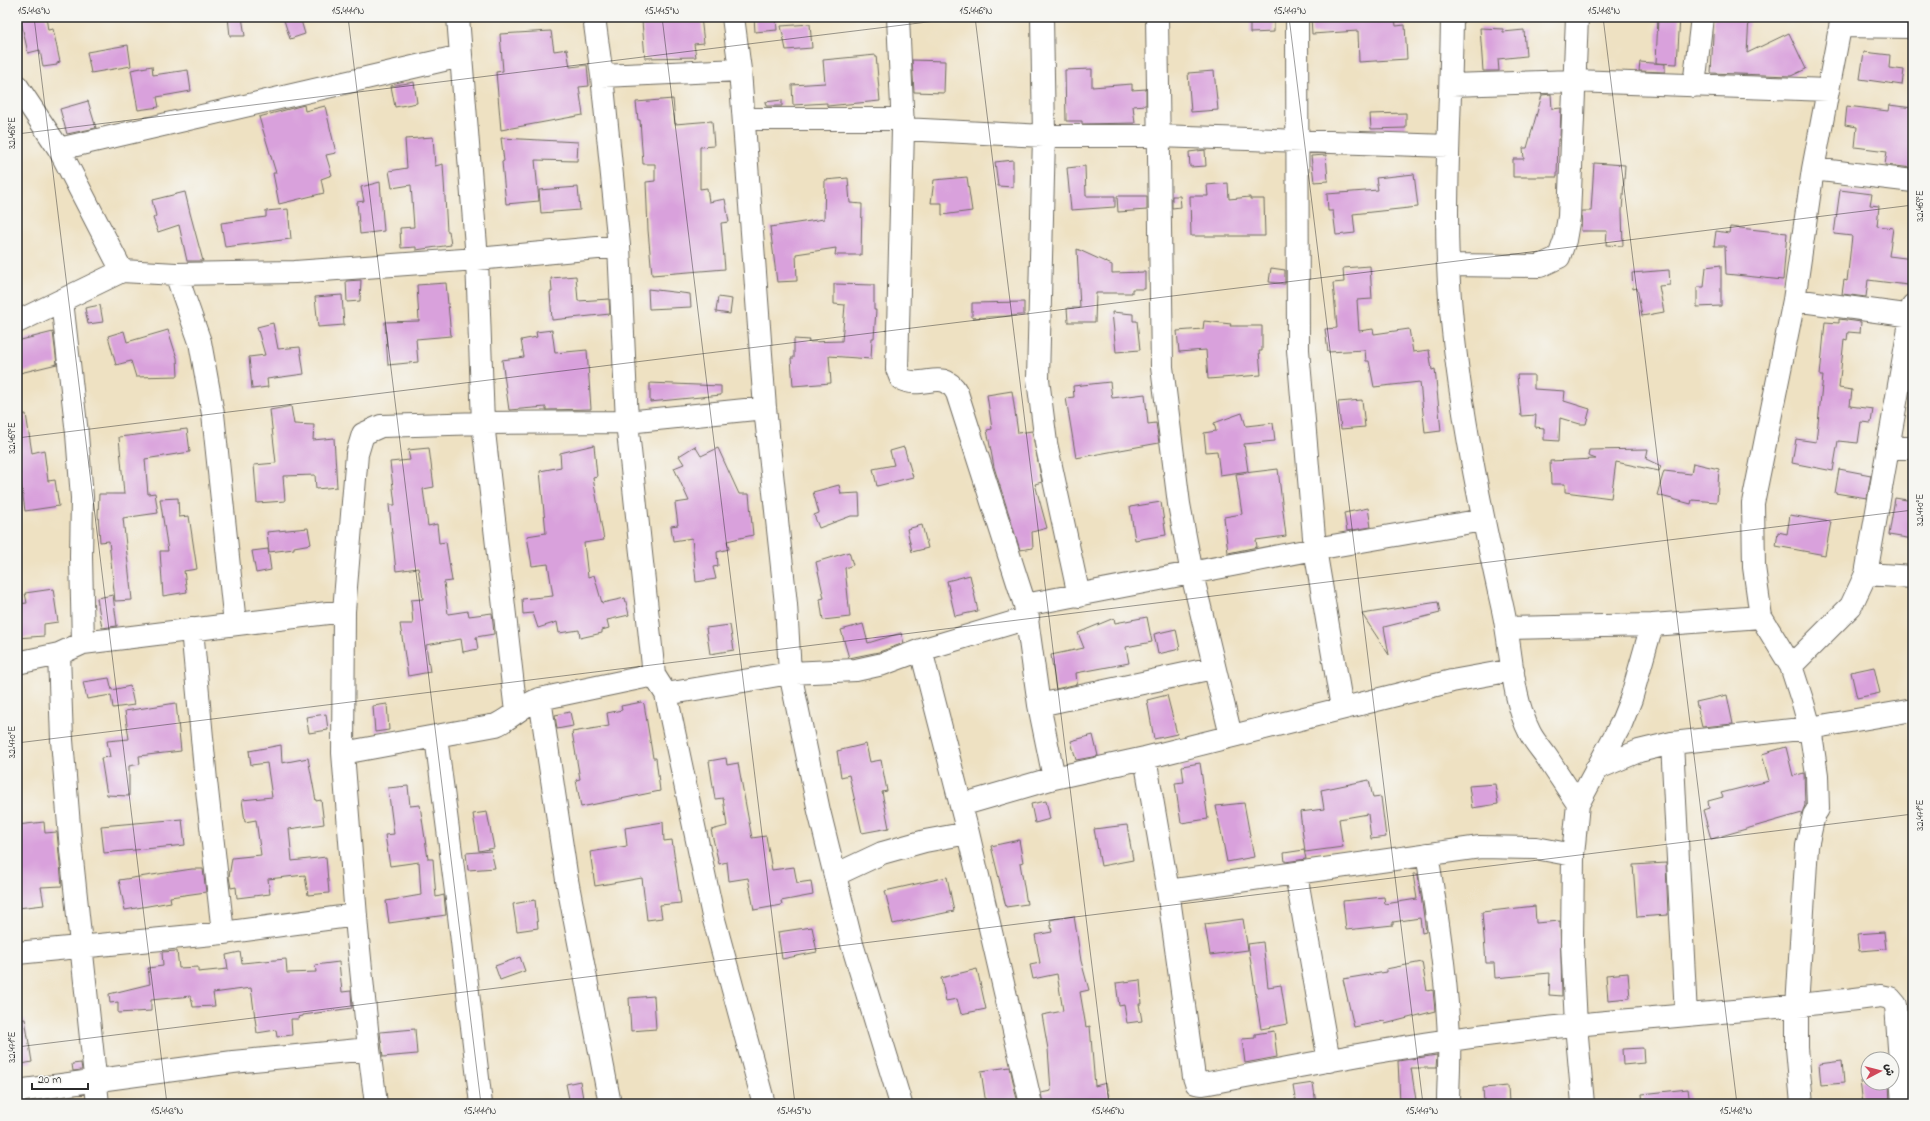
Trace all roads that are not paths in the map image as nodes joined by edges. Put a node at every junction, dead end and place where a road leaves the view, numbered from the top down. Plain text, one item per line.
1 (458, 17) edge
2 (594, 17) edge
3 (733, 17) edge
4 (898, 17) edge
5 (1042, 17) edge
6 (1157, 17) edge
7 (1297, 17) edge
8 (1452, 17) edge
9 (1577, 17) edge
10 (1702, 17) edge
11 (1841, 21) edge
12 (1913, 27) edge
13 (461, 56) junction
14 (740, 70) junction
15 (602, 76) junction
16 (1574, 81) junction
17 (1452, 85) junction
18 (17, 86) edge
19 (1694, 86) junction
20 (1828, 90) junction
21 (744, 119) junction
22 (903, 124) junction
23 (1044, 136) junction
24 (1158, 136) junction
25 (1298, 140) junction
26 (1448, 146) junction
27 (59, 149) junction
28 (1813, 169) junction
29 (1913, 181) edge
30 (619, 246) junction
31 (477, 259) junction
32 (1448, 265) junction
33 (122, 271) junction
34 (176, 274) junction
35 (1794, 300) junction
36 (62, 301) junction
37 (1912, 312) edge
38 (17, 322) edge
39 (765, 408) junction
40 (626, 422) junction
41 (482, 423) junction
42 (1888, 448) junction
43 (1913, 448) edge
44 (1483, 520) junction
45 (1315, 549) junction
46 (1192, 574) junction
47 (1866, 574) junction
48 (1913, 577) edge
49 (1079, 596) junction
50 (344, 611) junction
51 (1026, 612) junction
52 (1761, 617) junction
53 (235, 624) junction
54 (1652, 625) junction
55 (1508, 628) junction
56 (192, 629) junction
57 (83, 643) junction
58 (921, 650) junction
59 (59, 654) junction
60 (17, 663) edge
61 (1791, 666) junction
62 (1213, 668) junction
63 (1513, 670) junction
64 (790, 673) junction
65 (654, 675) junction
66 (666, 694) junction
67 (540, 699) junction
68 (1039, 704) junction
69 (1342, 708) junction
70 (1913, 710) edge
71 (516, 712) junction
72 (1810, 728) junction
73 (1231, 736) junction
74 (436, 737) junction
75 (1672, 743) junction
76 (343, 753) junction
77 (1145, 758) junction
78 (1596, 769) junction
79 (1054, 778) junction
80 (1578, 804) junction
81 (961, 805) junction
82 (968, 833) junction
83 (1427, 854) junction
84 (1573, 855) junction
85 (1296, 874) junction
86 (835, 875) junction
87 (1168, 891) junction
88 (356, 915) junction
89 (223, 933) junction
90 (80, 948) junction
91 (17, 953) edge
92 (1797, 1007) junction
93 (1686, 1015) junction
94 (1576, 1025) junction
95 (1449, 1040) junction
96 (369, 1049) junction
97 (1329, 1061) junction
98 (94, 1081) junction
99 (17, 1091) edge
100 (98, 1104) edge
101 (376, 1104) edge
102 (481, 1104) edge
103 (610, 1104) edge
104 (764, 1104) edge
105 (901, 1104) edge
106 (1031, 1104) edge
107 (1448, 1104) edge
108 (1583, 1104) edge
109 (1802, 1104) edge
110 (1903, 1104) edge

1 - 13 street
2 - 15 street
3 - 14 street
4 - 22 street
5 - 23 street
6 - 24 street
7 - 25 street
8 - 17 street
9 - 16 street
10 - 19 street
11 - 12 street
11 - 20 street
13 - 27 street
13 - 31 street
14 - 15 street
14 - 21 street
15 - 30 street
16 - 17 street
16 - 19 street
16 - 32 street
17 - 26 street
18 - 27 street
19 - 20 street
20 - 28 street
21 - 22 street
21 - 39 street
22 - 23 street
22 - 51 street
23 - 24 street
23 - 49 street
24 - 25 street
24 - 46 street
25 - 26 street
25 - 45 street
26 - 32 street
27 - 33 street
28 - 29 street
28 - 35 street
30 - 31 street
30 - 40 street
31 - 34 street
31 - 41 street
32 - 44 street
33 - 34 street
33 - 36 street
34 - 53 street
35 - 37 street
35 - 52 street
36 - 38 street
36 - 57 street
37 - 42 street
39 - 40 street
39 - 64 street
40 - 41 street
40 - 65 street
41 - 50 street
41 - 71 street
42 - 43 street
42 - 47 street
44 - 45 street
44 - 55 street
45 - 46 street
45 - 69 street
46 - 49 street
46 - 62 street
47 - 48 street
47 - 61 street
49 - 51 street
50 - 53 street
50 - 76 street
51 - 58 street
51 - 68 street
52 - 54 street
52 - 61 street
53 - 56 street
54 - 55 street
54 - 78 street
55 - 63 street
56 - 57 street
56 - 89 street
57 - 59 street
58 - 64 street
58 - 81 street
59 - 60 street
59 - 90 street
61 - 72 street
62 - 68 street
62 - 73 street
63 - 69 street
63 - 80 street
64 - 66 street
64 - 86 street
65 - 66 street
65 - 67 street
66 - 104 street
67 - 71 street
67 - 103 street
68 - 79 street
69 - 73 street
70 - 72 street
71 - 74 street
72 - 75 street
72 - 92 street
73 - 77 street
74 - 76 street
74 - 102 street
75 - 78 street
75 - 93 street
76 - 88 street
77 - 79 street
77 - 87 street
78 - 80 street
79 - 81 street
80 - 84 street
81 - 82 street
82 - 86 street
82 - 106 street
83 - 84 street
83 - 85 street
83 - 95 street
84 - 94 street
85 - 87 street
85 - 97 street
86 - 105 street
87 - 97 street
88 - 89 street
88 - 96 street
89 - 90 street
90 - 91 street
90 - 98 street
92 - 93 street
92 - 109 street
92 - 110 street
93 - 94 street
94 - 95 street
94 - 108 street
95 - 97 street
95 - 107 street
96 - 98 street
96 - 101 street
98 - 99 street
98 - 100 street

